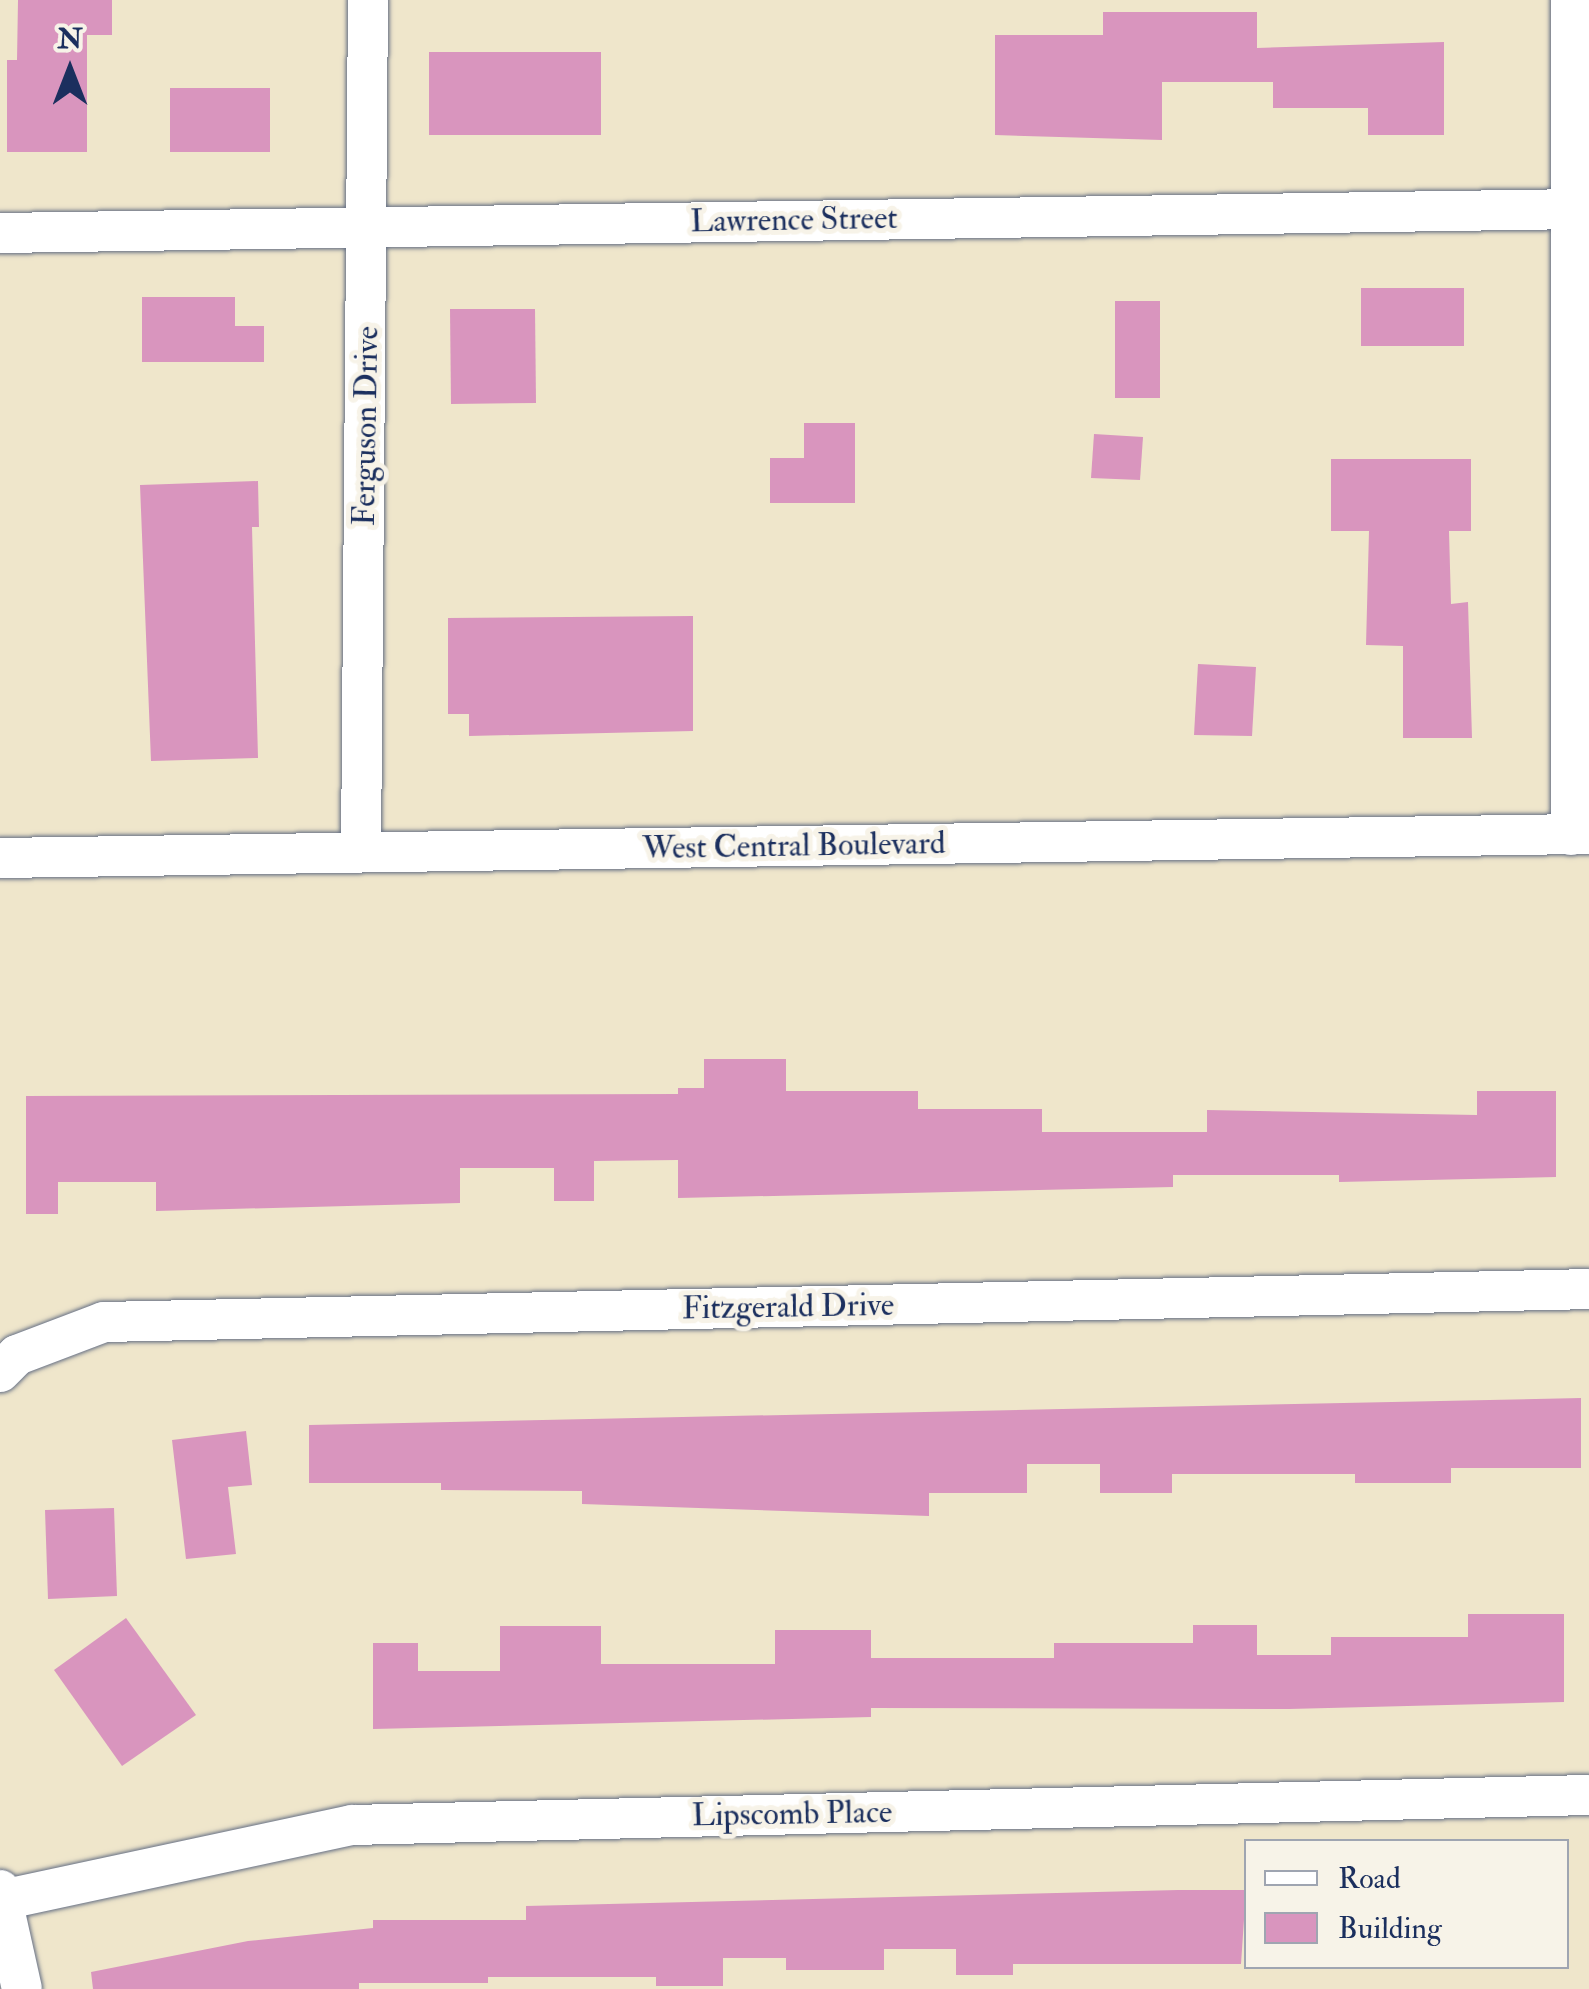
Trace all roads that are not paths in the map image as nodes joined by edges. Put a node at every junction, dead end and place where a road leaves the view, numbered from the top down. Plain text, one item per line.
1 (368, 0) edge
2 (1570, 0) edge
3 (1580, 210) edge
4 (369, 225) junction
5 (0, 232) edge
6 (1580, 834) edge
7 (362, 852) junction
8 (0, 858) edge
9 (1589, 1289) edge
10 (0, 1372) edge
11 (1589, 1794) edge
12 (1, 1895) edge
13 (22, 1989) edge

1 - 4 street, Ferguson Drive
2 - 3 street
3 - 4 street, Lawrence Street
3 - 6 street
4 - 5 street, Lawrence Street
4 - 7 street, Ferguson Drive
6 - 7 street, West Central Boulevard
7 - 8 street, West Central Boulevard
9 - 10 street, Fitzgerald Drive
11 - 12 street, Lipscomb Place
12 - 13 street

